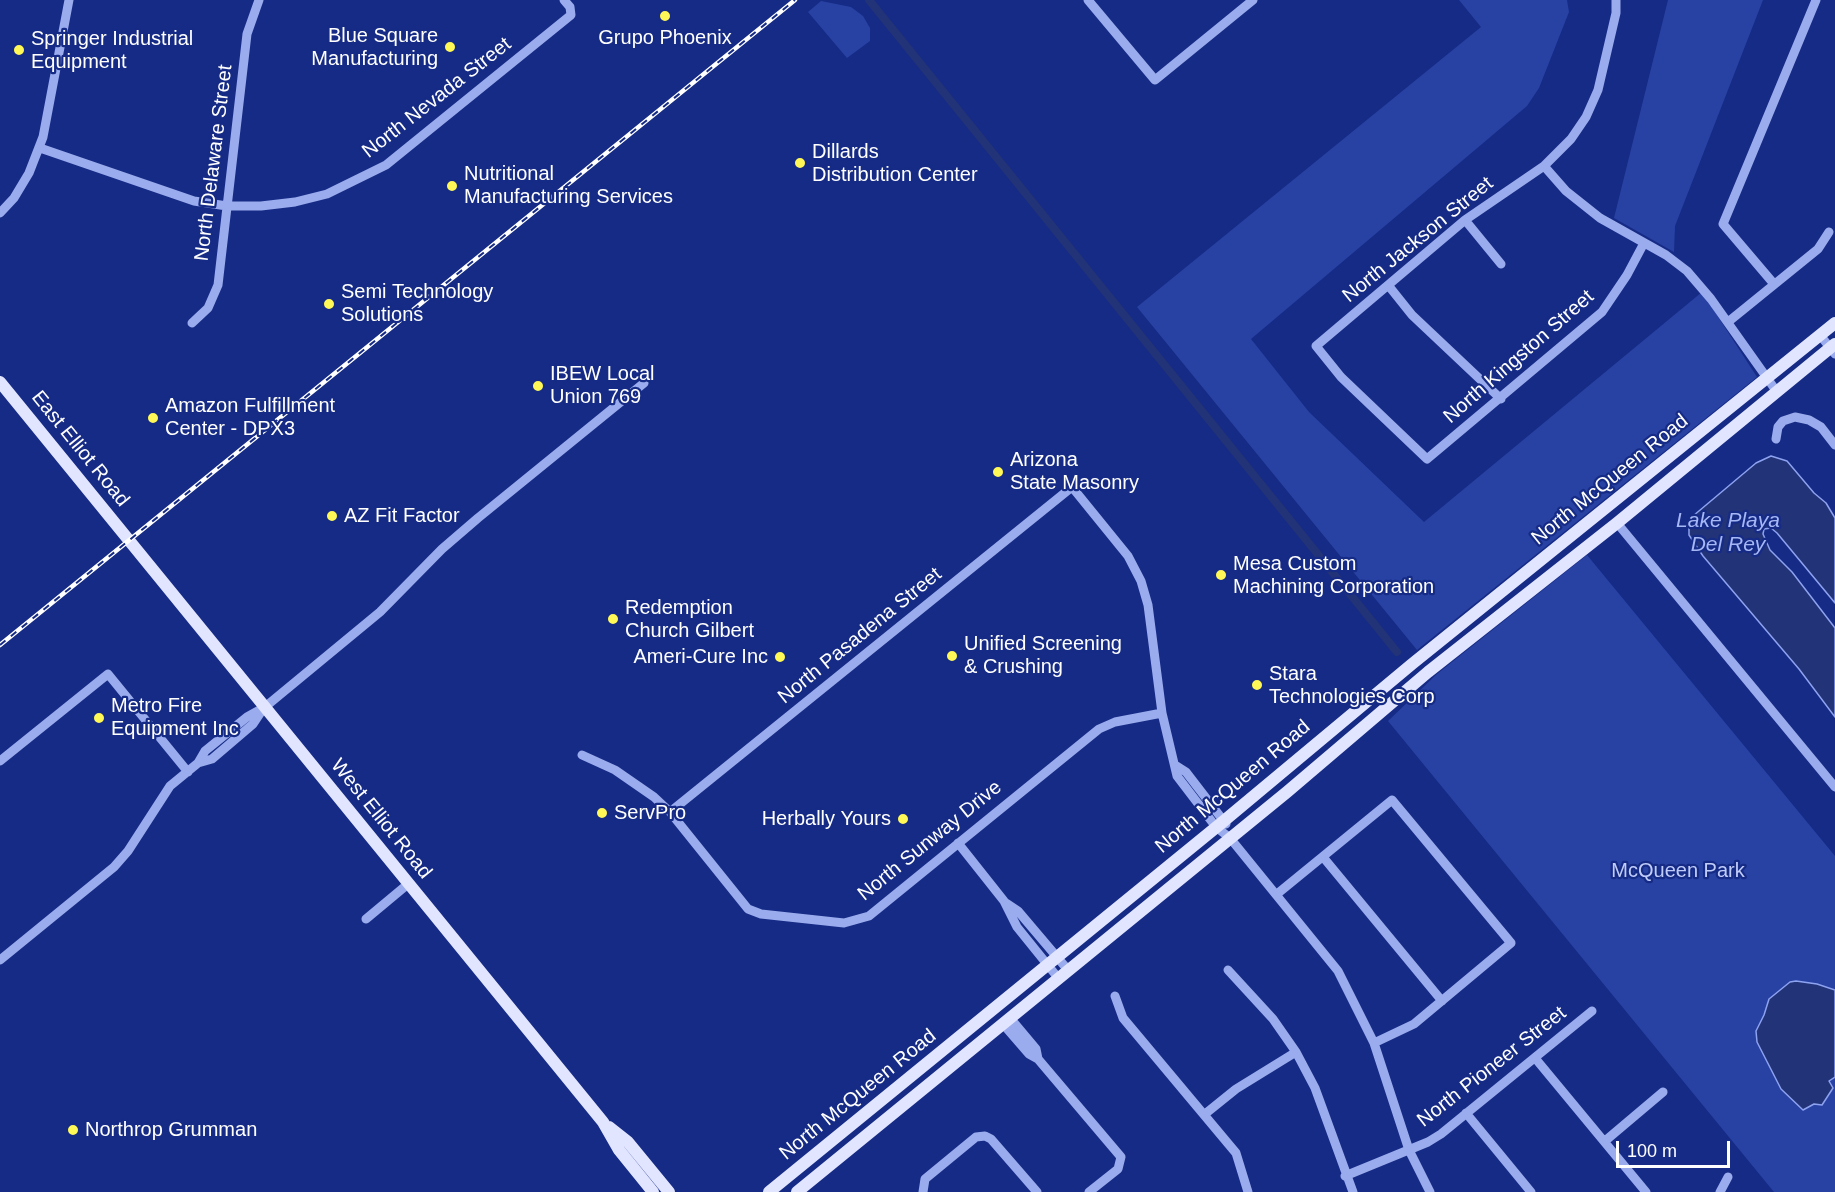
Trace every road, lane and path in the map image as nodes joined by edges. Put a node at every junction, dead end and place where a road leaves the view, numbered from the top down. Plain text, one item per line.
1 (69, 0) edge
2 (259, 0) edge
3 (564, 0) edge
4 (1088, 0) edge
5 (1253, 0) edge
6 (1616, 0) edge
7 (1816, 0) edge
8 (40, 148) junction
9 (1544, 166) junction
10 (227, 206) junction
11 (0, 213) edge
12 (1465, 220) junction
13 (1829, 232) dead end
14 (1644, 243) junction
15 (1501, 264) dead end
16 (1774, 284) junction
17 (1388, 285) junction
18 (1728, 322) junction
19 (192, 323) dead end
20 (1835, 323) edge
21 (1820, 335) junction
22 (1833, 349) edge
23 (1767, 378) junction
24 (0, 382) edge
25 (644, 383) dead end
26 (1777, 392) junction
27 (1500, 399) junction
28 (1776, 439) dead end
29 (1835, 445) edge
30 (1427, 459) joint
31 (1617, 523) junction
32 (129, 540) joint
33 (1550, 554) junction
34 (1561, 568) junction
35 (1412, 664) junction
36 (1422, 677) junction
37 (264, 707) junction
38 (1162, 713) junction
39 (582, 755) dead end
40 (0, 761) edge
41 (188, 772) junction
42 (1835, 787) edge
43 (670, 812) junction
44 (1220, 824) junction
45 (1230, 838) junction
46 (957, 843) junction
47 (1323, 856) junction
48 (408, 884) junction
49 (1277, 894) junction
50 (366, 920) dead end
51 (0, 960) edge
52 (1052, 961) junction
53 (1228, 970) dead end
54 (1064, 974) junction
55 (1114, 996) dead end
56 (1442, 1001) junction
57 (1592, 1011) dead end
58 (1007, 1021) junction
59 (1374, 1042) junction
60 (1296, 1052) junction
61 (1535, 1058) junction
62 (1663, 1092) dead end
63 (881, 1101) junction
64 (1466, 1113) junction
65 (1205, 1114) junction
66 (892, 1115) junction
67 (603, 1122) junction
68 (1605, 1141) junction
69 (1409, 1150) junction
70 (1346, 1176) junction
71 (1728, 1177) dead end
72 (923, 1190) edge
73 (652, 1192) edge
74 (669, 1192) edge
75 (770, 1192) edge
76 (797, 1192) edge
77 (1037, 1192) edge
78 (1089, 1192) edge
79 (1248, 1192) edge
80 (1353, 1192) edge
81 (1430, 1192) edge
82 (1531, 1192) edge
83 (1646, 1192) edge
84 (1720, 1192) edge

1 - 8 street
2 - 10 street, North Delaware Street
3 - 10 street, North Nevada Street
4 - 5 street
6 - 9 street, North Jackson Street
7 - 16 street
8 - 10 street, North Nevada Street
8 - 11 street
9 - 12 street, North Jackson Street
9 - 14 street
10 - 19 street, North Delaware Street
12 - 15 street
12 - 17 street, North Jackson Street
13 - 16 street
14 - 18 street
14 - 27 street, North Kingston Street
16 - 18 street
17 - 27 street
17 - 30 street, North Jackson Street
18 - 23 street
20 - 21 main road, North McQueen Road
21 - 22 street
21 - 23 main road, North McQueen Road
22 - 26 main road, North McQueen Road
23 - 26 street
23 - 33 main road, North McQueen Road
24 - 32 main road, East Elliot Road
25 - 37 street
26 - 31 main road, North McQueen Road
27 - 30 street, North Kingston Street
28 - 29 street
31 - 34 main road, North McQueen Road
31 - 42 street
32 - 37 main road, West Elliot Road
33 - 34 main road
33 - 35 main road, North McQueen Road
34 - 36 main road, North McQueen Road
35 - 36 main road
35 - 44 main road, North McQueen Road
36 - 45 main road, North McQueen Road
37 - 41 street
37 - 48 main road, West Elliot Road
38 - 43 street, North Pasadena Street
38 - 44 street
38 - 46 street, North Sunway Drive
39 - 43 street, North Sunway Drive
40 - 41 street
41 - 51 street
43 - 46 street, North Sunway Drive
44 - 45 street
44 - 52 main road, North McQueen Road
45 - 49 street
45 - 54 main road, North McQueen Road
46 - 52 street
47 - 49 street
47 - 56 street
47 - 56 street
48 - 50 street
48 - 67 main road, West Elliot Road
49 - 59 street
52 - 54 street
52 - 63 main road, North McQueen Road
53 - 60 street
54 - 58 main road, North McQueen Road
55 - 65 street
56 - 59 street
57 - 61 street, North Pioneer Street
58 - 66 main road, North McQueen Road
58 - 78 street
59 - 69 street
60 - 65 street
60 - 70 street
61 - 64 street, North Pioneer Street
61 - 68 street
62 - 68 street
63 - 66 main road
63 - 75 main road, North McQueen Road
64 - 69 street, North Pioneer Street
64 - 82 street
65 - 79 street
66 - 76 main road, North McQueen Road
67 - 73 main road, West Elliot Road
67 - 74 main road, West Elliot Road
68 - 83 street
69 - 70 street, North Pioneer Street
69 - 81 street
70 - 80 street
71 - 84 street
72 - 77 street

